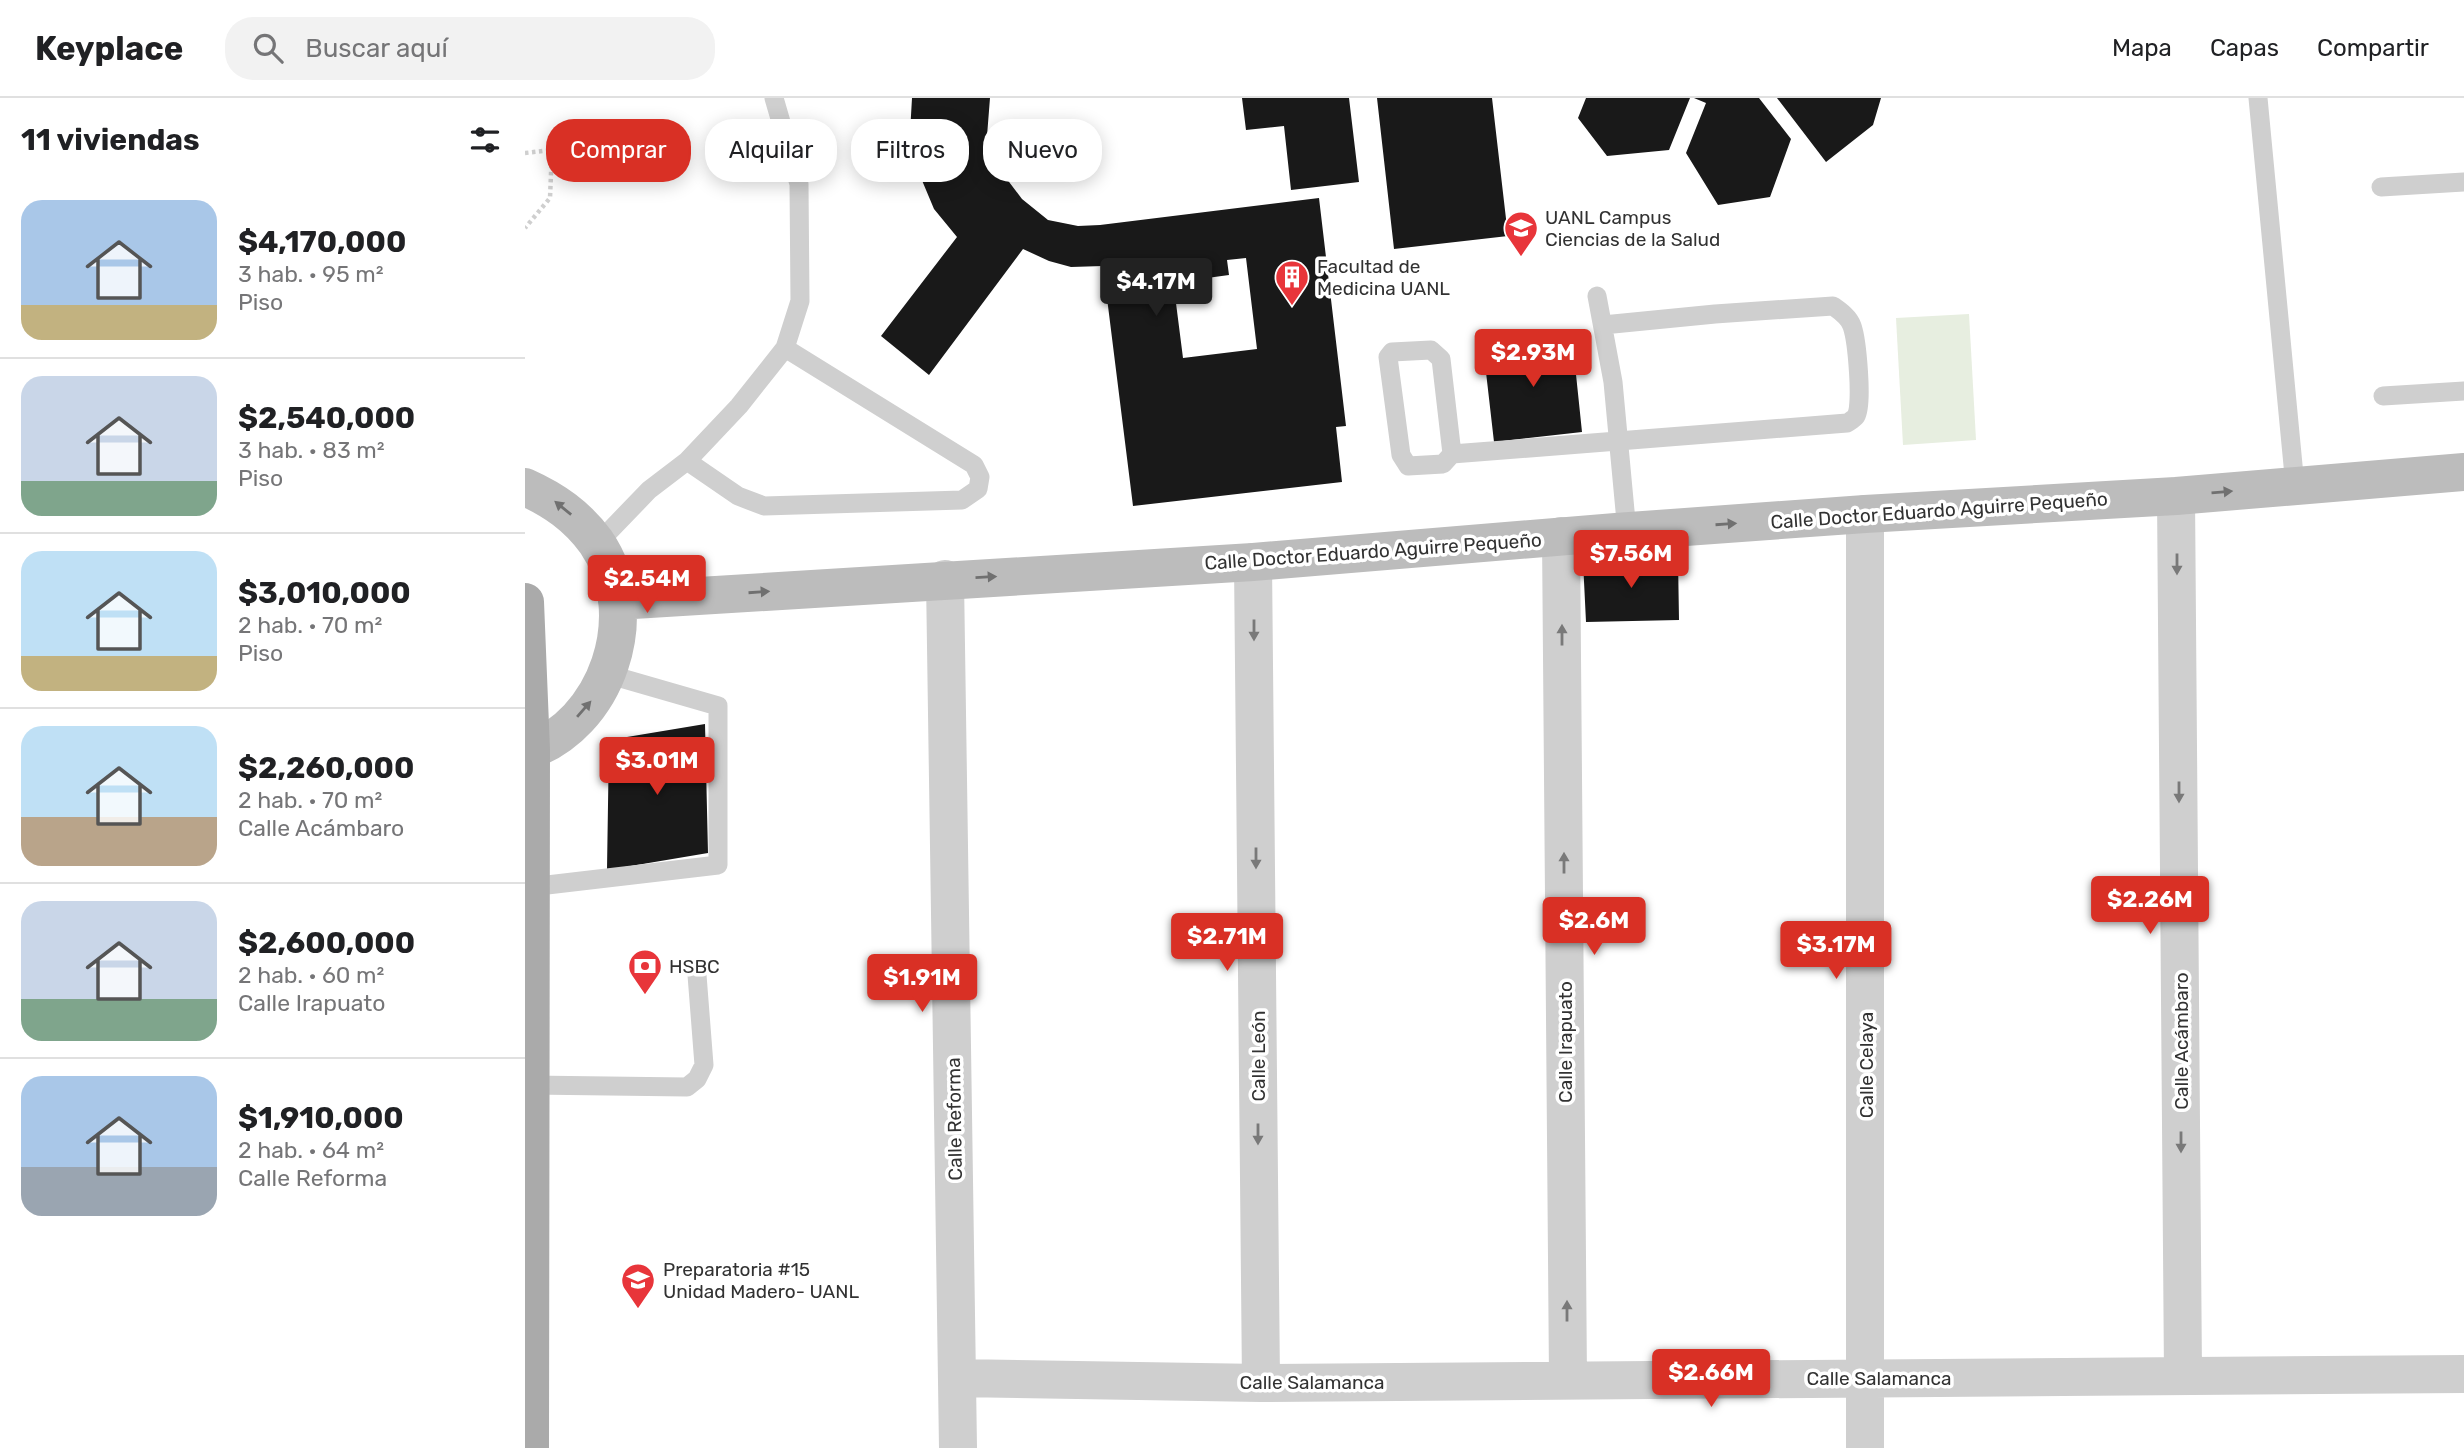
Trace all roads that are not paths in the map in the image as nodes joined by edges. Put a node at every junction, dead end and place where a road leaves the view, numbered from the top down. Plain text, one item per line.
1 (774, 98) edge
2 (2257, 98) edge
3 (2464, 182) edge
4 (2381, 187) dead end
5 (1597, 296) dead end
6 (1603, 325) junction
7 (785, 348) junction
8 (2464, 391) edge
9 (2383, 396) dead end
10 (1619, 441) junction
11 (1452, 454) junction
12 (687, 461) junction
13 (2464, 472) edge
14 (525, 486) edge
15 (2295, 486) junction
16 (2176, 496) junction
17 (1865, 514) junction
18 (1627, 532) junction
19 (1561, 536) junction
20 (597, 544) junction
21 (1253, 562) junction
22 (945, 579) junction
23 (617, 601) junction
24 (525, 602) edge
25 (607, 674) junction
26 (528, 751) edge
27 (530, 887) junction
28 (697, 975) dead end
29 (530, 1085) junction
30 (2464, 1374) edge
31 (2183, 1375) junction
32 (958, 1378) junction
33 (1568, 1379) junction
34 (1866, 1379) junction
35 (1261, 1383) junction
36 (530, 1448) edge
37 (958, 1448) edge
38 (1865, 1448) edge

1 - 7 lane
2 - 15 lane
3 - 4 lane
5 - 6 lane
6 - 10 lane
6 - 10 lane
7 - 12 lane
7 - 12 lane
8 - 9 lane
10 - 11 lane
10 - 18 lane
11 - 11 lane
12 - 20 lane
13 - 15 street, Calle Doctor Eduardo Aguirre Pequeño
20 -> 14 street
16 -> 15 street, Calle Doctor Eduardo Aguirre Pequeño
16 - 17 street, Calle Doctor Eduardo Aguirre Pequeño
16 -> 31 street, Calle Acámbaro
18 -> 17 street, Calle Doctor Eduardo Aguirre Pequeño
17 - 34 street, Calle Celaya
18 - 19 street, Calle Doctor Eduardo Aguirre Pequeño
19 - 21 street, Calle Doctor Eduardo Aguirre Pequeño
33 -> 19 street, Calle Irapuato
20 - 23 street
22 -> 21 street, Calle Doctor Eduardo Aguirre Pequeño
21 -> 35 street, Calle León
23 -> 22 street, Calle Doctor Eduardo Aguirre Pequeño
22 - 32 street, Calle Reforma
23 - 25 street
24 - 26 main road
26 -> 25 street
25 - 27 lane
26 - 27 main road
27 - 29 main road
28 - 29 lane
29 - 36 main road
30 - 31 street, Calle Salamanca
31 - 34 street, Calle Salamanca
32 - 35 street, Calle Salamanca
32 - 37 street, Calle Reforma
33 - 34 street, Calle Salamanca
33 - 35 street, Calle Salamanca
34 - 38 street, Calle Celaya

